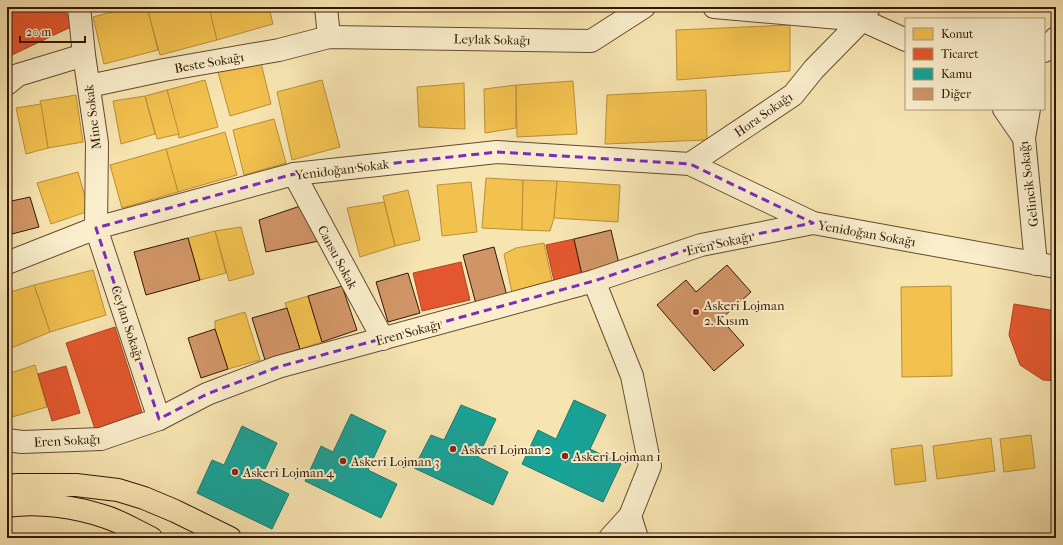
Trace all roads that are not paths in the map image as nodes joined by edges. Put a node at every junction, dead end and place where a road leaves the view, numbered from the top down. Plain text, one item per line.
1 (79, 7) edge
2 (326, 7) edge
3 (644, 7) edge
4 (714, 7) edge
5 (865, 13) edge
6 (329, 38) junction
7 (1056, 38) edge
8 (905, 39) edge
9 (1045, 50) edge
10 (84, 55) junction
11 (7, 84) edge
12 (89, 86) junction
13 (1005, 110) edge
14 (1029, 110) edge
15 (1024, 138) junction
16 (690, 164) junction
17 (294, 174) junction
18 (813, 223) junction
19 (96, 228) junction
20 (7, 263) edge
21 (1046, 266) edge
22 (594, 281) junction
23 (383, 339) junction
24 (159, 419) junction
25 (7, 440) edge
26 (7, 487) edge
27 (7, 506) edge
28 (630, 516) junction
29 (151, 538) edge
30 (230, 538) edge
31 (610, 538) edge
32 (637, 538) edge

1 - 10 street, Mine Sokak
2 - 6 street
3 - 6 street, Leylak Sokağı
4 - 5 street
5 - 8 street
5 - 16 street, Hora Sokağı
6 - 12 street, Beste Sokağı
7 - 9 street
10 - 11 street
10 - 12 street, Mine Sokak
12 - 19 street, Mine Sokak
13 - 15 street, Gelincik Sokağı
14 - 15 street
15 - 21 street, Gelincik Sokağı
16 - 17 street, Yenidoğan Sokak
16 - 18 street, Yenidoğan Sokağı
17 - 19 street, Yenidoğan Sokak
17 - 23 street, Cansu Sokak
18 - 21 street, Yenidoğan Sokağı
18 - 22 street, Eren Sokağı
19 - 20 street, Yenidoğan Sokak
19 - 24 street, Ceylan Sokağı
22 - 23 street, Eren Sokağı
22 - 28 street
23 - 24 street, Eren Sokağı
24 - 25 street, Eren Sokağı
26 - 30 main road
27 - 29 main road
28 - 31 street
28 - 32 street

